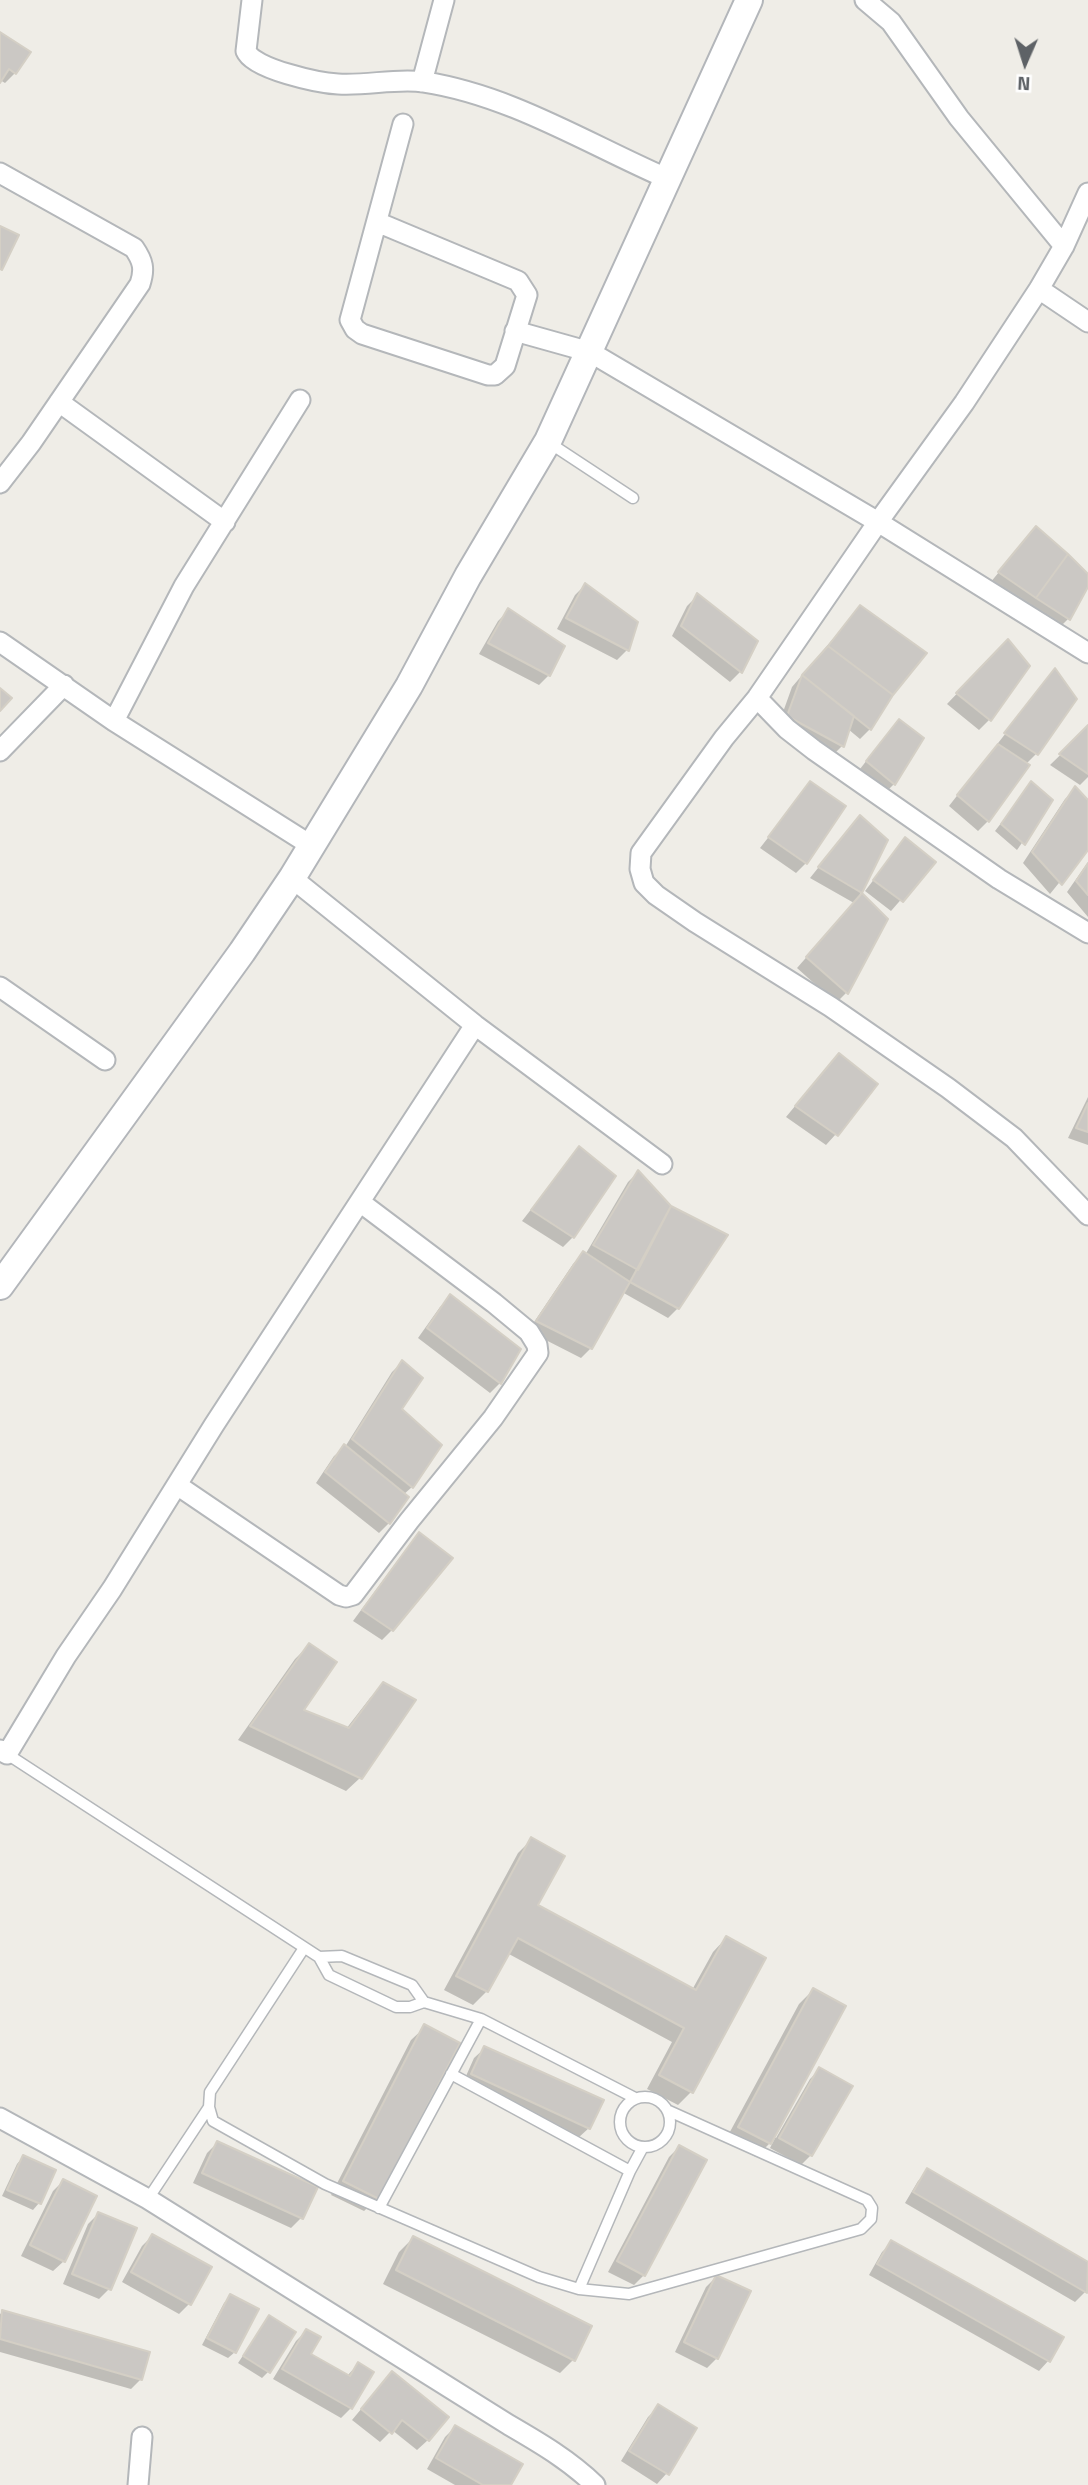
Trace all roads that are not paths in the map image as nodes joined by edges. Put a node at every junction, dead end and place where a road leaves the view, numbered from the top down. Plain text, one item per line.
1 (252, 0) edge
2 (444, 0) edge
3 (749, 0) edge
4 (865, 0) edge
5 (422, 82) junction
6 (403, 124) dead end
7 (0, 173) edge
8 (667, 178) junction
9 (1088, 193) edge
10 (377, 222) junction
11 (1064, 246) junction
12 (1039, 289) junction
13 (1088, 322) edge
14 (515, 331) junction
15 (590, 352) junction
16 (300, 400) dead end
17 (59, 402) junction
18 (548, 441) junction
19 (0, 483) edge
20 (633, 498) dead end
21 (225, 522) junction
22 (878, 522) junction
23 (0, 642) edge
24 (1088, 653) edge
25 (64, 685) junction
26 (757, 698) junction
27 (114, 721) junction
28 (0, 751) edge
29 (312, 846) junction
30 (292, 878) junction
31 (1088, 933) edge
32 (0, 987) edge
33 (475, 1024) junction
34 (105, 1060) dead end
35 (662, 1164) dead end
36 (360, 1202) junction
37 (1088, 1215) edge
38 (0, 1286) edge
39 (177, 1485) junction
40 (3, 1752) edge
41 (304, 1948) junction
42 (318, 1957) junction
43 (424, 2002) junction
44 (481, 2018) junction
45 (451, 2074) junction
46 (635, 2098) junction
47 (209, 2107) junction
48 (668, 2111) junction
49 (0, 2118) edge
50 (643, 2147) junction
51 (630, 2171) junction
52 (148, 2199) junction
53 (379, 2208) junction
54 (579, 2289) junction
55 (142, 2437) dead end
56 (138, 2485) edge
57 (595, 2485) edge

1 - 5 street
2 - 5 street
3 - 8 main road
4 - 11 street
5 - 8 street
6 - 10 street
7 - 17 street
8 - 15 main road
9 - 11 street
10 - 14 street
10 - 14 street
11 - 12 street
12 - 13 street
12 - 22 street
14 - 15 street
15 - 18 main road
15 - 22 street
16 - 21 street
17 - 19 street
17 - 21 street
18 - 20 lane
18 - 29 main road
21 - 27 street
22 - 24 street
22 - 26 street
23 - 25 street
25 - 27 street
25 - 28 street
26 - 31 street
26 - 37 street
27 - 29 street
29 - 30 main road
30 - 33 street
30 - 38 main road
32 - 34 street
33 - 35 street
33 - 36 street
36 - 39 street
36 - 39 street
39 - 40 street
40 - 41 lane
41 - 42 lane
41 - 47 lane
42 - 43 lane
42 - 43 lane
43 - 44 lane
44 - 45 lane
44 - 46 lane
45 - 51 lane
45 - 53 lane
46 - 48 lane
46 - 50 lane
47 - 52 lane
47 - 53 lane
48 - 50 lane
48 - 54 lane
49 - 52 street
50 - 51 lane
51 - 54 lane
52 - 57 street
53 - 54 lane
55 - 56 street

